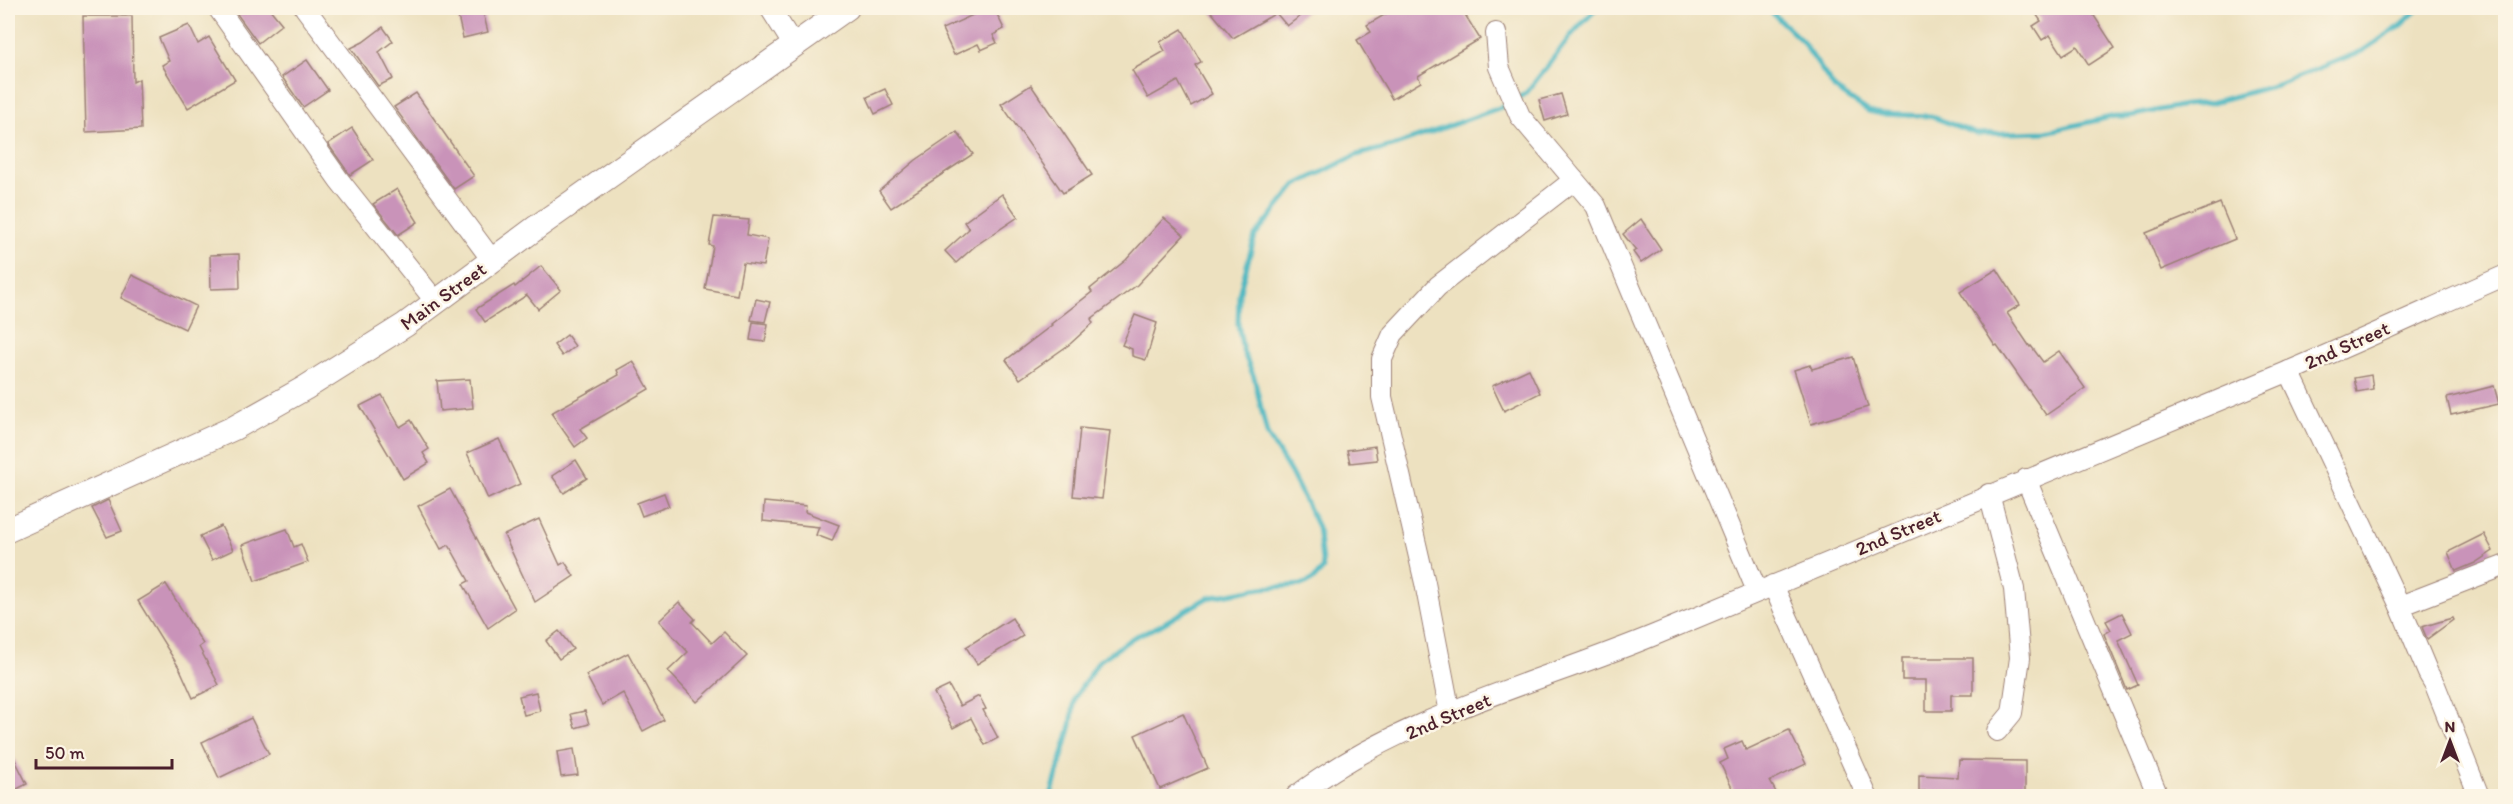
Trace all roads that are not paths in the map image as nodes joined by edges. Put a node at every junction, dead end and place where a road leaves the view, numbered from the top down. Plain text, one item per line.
1 (218, 8) edge
2 (305, 8) edge
3 (770, 8) edge
4 (847, 8) edge
5 (1496, 33) dead end
6 (794, 46) junction
7 (1574, 180) junction
8 (492, 261) junction
9 (2505, 275) edge
10 (436, 302) junction
11 (2289, 371) junction
12 (2026, 479) junction
13 (1989, 494) junction
14 (8, 530) edge
15 (2505, 566) edge
16 (1765, 588) junction
17 (2400, 606) junction
18 (1450, 713) junction
19 (1997, 731) dead end
20 (1296, 796) edge
21 (1867, 796) edge
22 (2158, 796) edge
23 (2479, 796) edge

1 - 10 street
2 - 8 street
3 - 6 street
4 - 6 main road, Main Street
5 - 7 street
6 - 8 main road, Main Street
7 - 16 street
7 - 18 street
8 - 10 main road, Main Street
9 - 11 street, 2nd Street
10 - 14 main road, Main Street
11 - 12 street, 2nd Street
11 - 17 street
12 - 13 street, 2nd Street
12 - 22 street
13 - 16 street, 2nd Street
13 - 19 street
15 - 17 street
16 - 18 street, 2nd Street
16 - 21 street
17 - 23 street
18 - 20 street, 2nd Street

